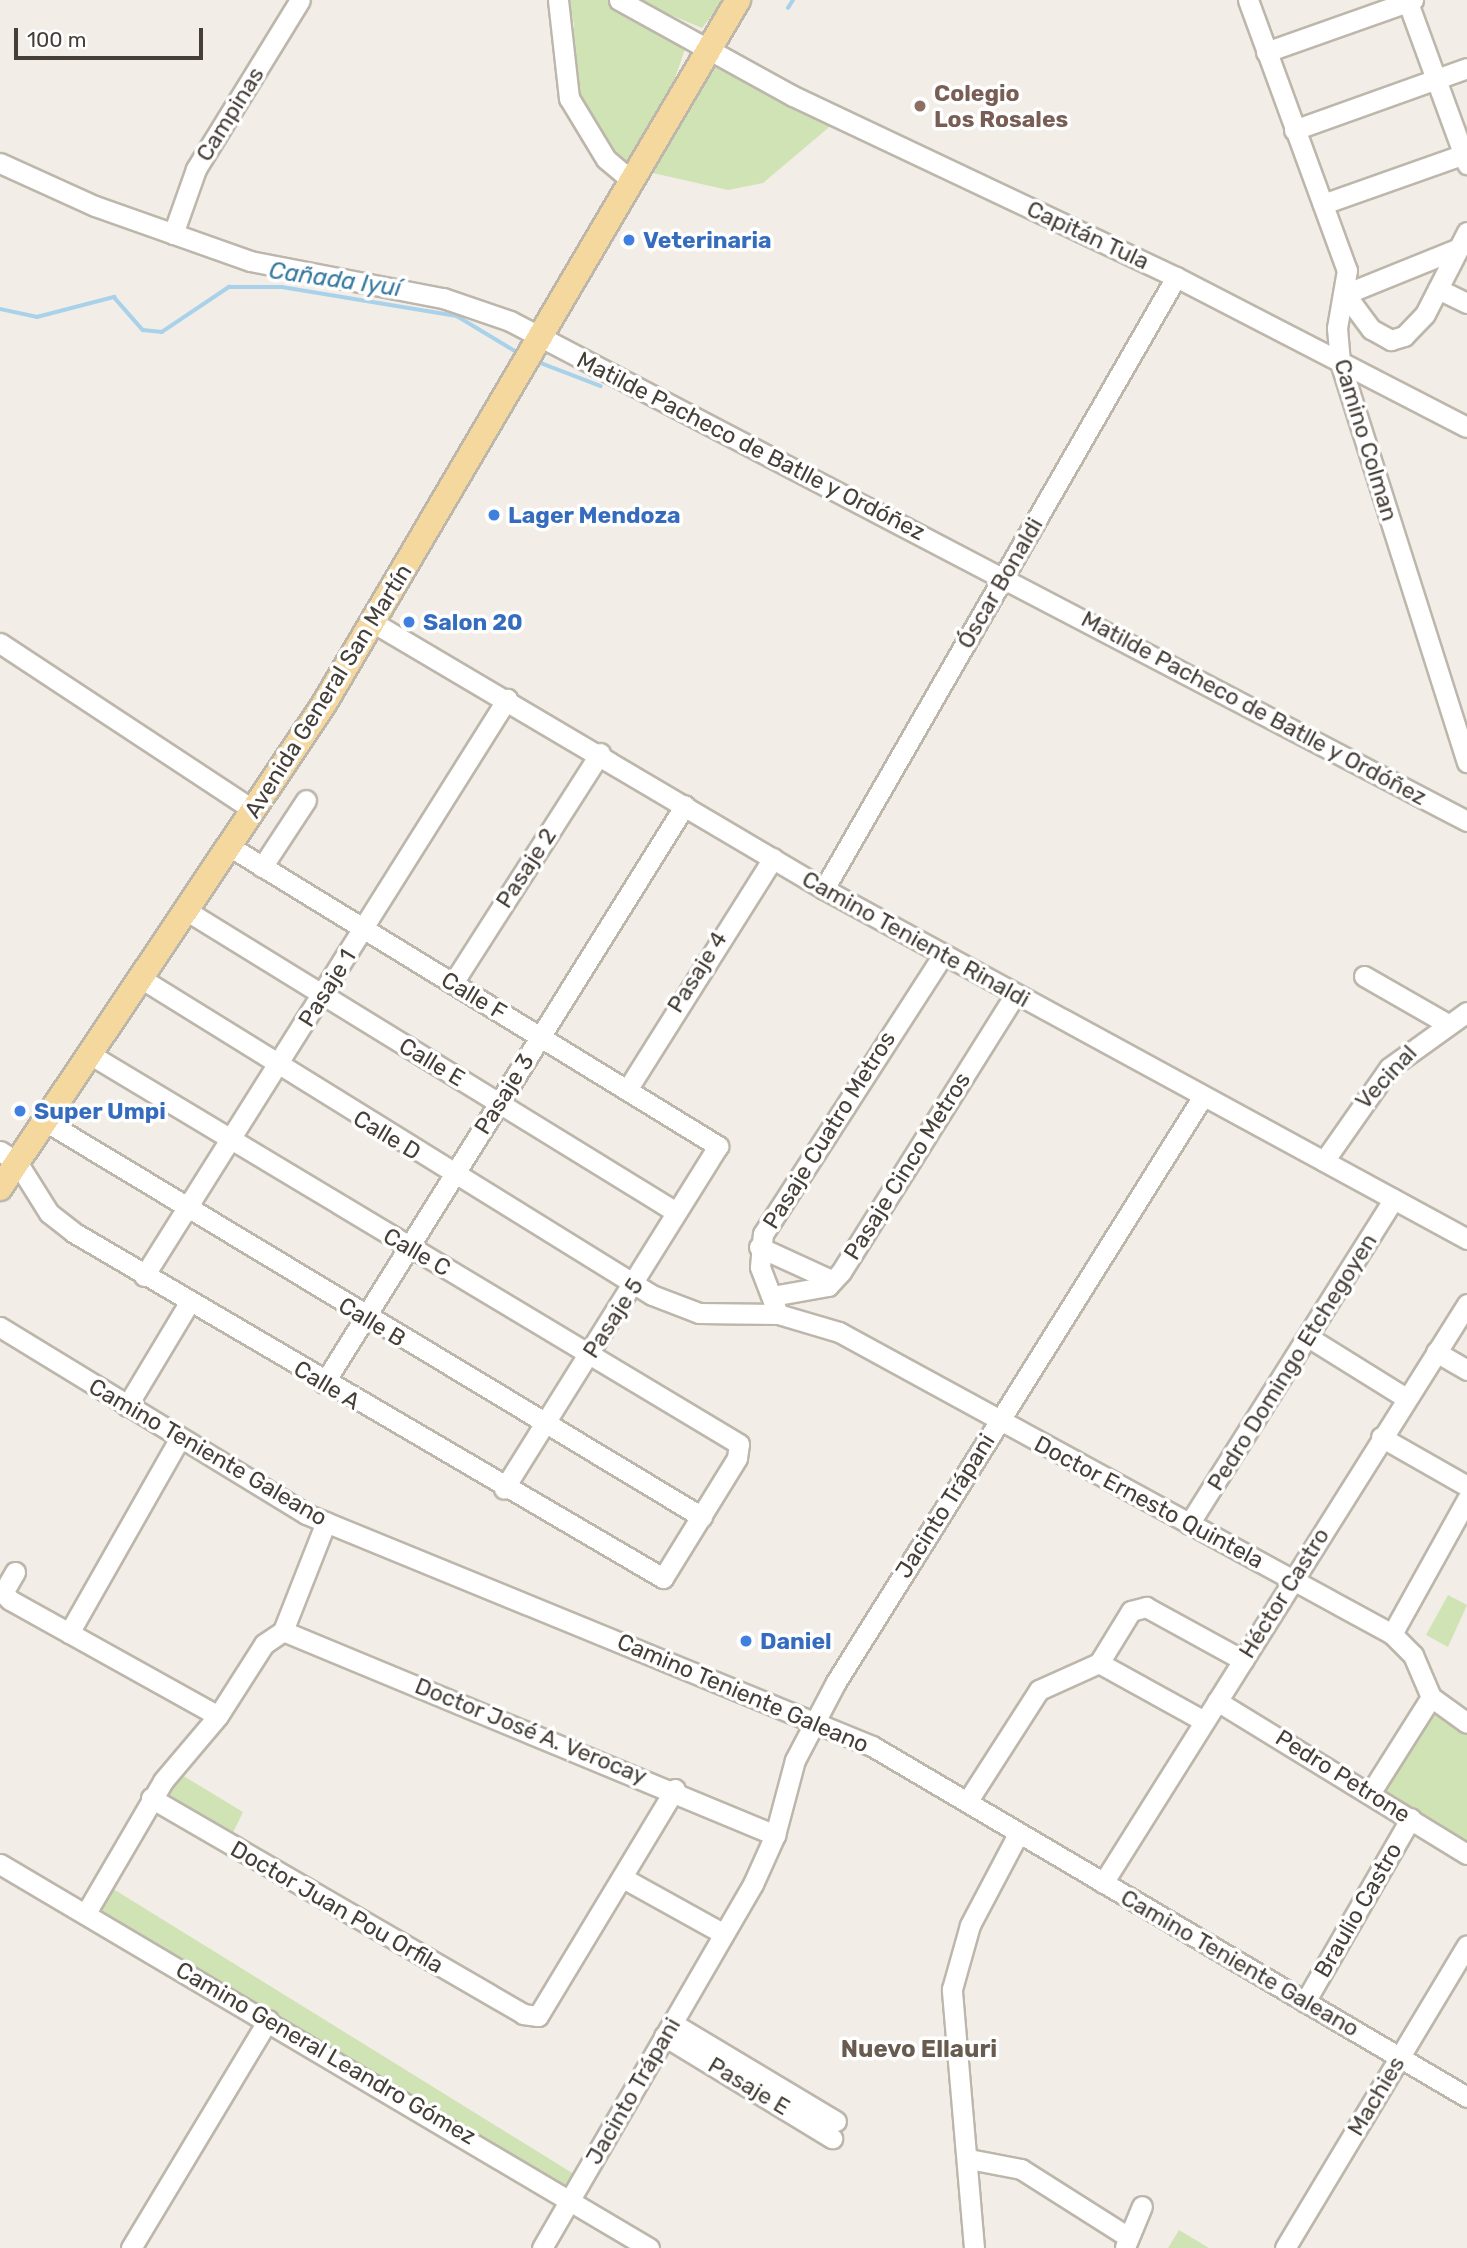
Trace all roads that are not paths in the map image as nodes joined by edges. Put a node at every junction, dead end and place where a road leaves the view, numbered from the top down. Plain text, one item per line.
1 (300, 0) edge
2 (558, 0) edge
3 (619, 0) edge
4 (738, 0) edge
5 (1248, 0) edge
6 (1409, 1) edge
7 (707, 48) junction
8 (1266, 52) junction
9 (1467, 68) edge
10 (1436, 80) junction
11 (1294, 130) junction
12 (1466, 157) edge
13 (0, 163) edge
14 (630, 178) junction
15 (1323, 204) junction
16 (173, 234) junction
17 (1463, 240) edge
18 (1176, 277) junction
19 (1438, 289) junction
20 (1345, 294) junction
21 (1467, 303) edge
22 (540, 336) junction
23 (1340, 362) junction
24 (1467, 427) edge
25 (1005, 576) junction
26 (374, 623) junction
27 (0, 643) edge
28 (507, 699) junction
29 (600, 753) junction
30 (1467, 762) edge
31 (306, 800) dead end
32 (685, 806) junction
33 (253, 810) junction
34 (1467, 821) edge
35 (229, 846) junction
36 (773, 858) junction
37 (262, 867) junction
38 (824, 889) junction
39 (187, 911) junction
40 (364, 929) junction
41 (942, 956) junction
42 (1364, 976) dead end
43 (142, 979) junction
44 (453, 983) junction
45 (322, 996) junction
46 (1014, 996) junction
47 (1467, 1012) edge
48 (1447, 1023) junction
49 (541, 1037) junction
50 (91, 1055) junction
51 (276, 1067) junction
52 (627, 1090) junction
53 (1203, 1096) junction
54 (500, 1102) junction
55 (45, 1121) junction
56 (229, 1140) junction
57 (718, 1146) joint
58 (9, 1157) edge
59 (1324, 1161) junction
60 (454, 1176) junction
61 (0, 1188) edge
62 (1394, 1199) junction
63 (186, 1208) junction
64 (676, 1212) junction
65 (1467, 1238) edge
66 (759, 1247) junction
67 (408, 1248) junction
68 (144, 1276) junction
69 (833, 1281) junction
70 (635, 1285) junction
71 (189, 1303) junction
72 (1467, 1304) edge
73 (775, 1305) junction
74 (365, 1318) junction
75 (0, 1327) edge
76 (1308, 1337) junction
77 (1436, 1352) junction
78 (590, 1353) junction
79 (1467, 1370) edge
80 (324, 1383) junction
81 (1406, 1398) junction
82 (127, 1406) junction
83 (998, 1419) junction
84 (546, 1425) junction
85 (1381, 1437) junction
86 (180, 1438) junction
87 (1467, 1486) edge
88 (504, 1489) junction
89 (1467, 1499) edge
90 (702, 1517) junction
91 (326, 1522) junction
92 (1189, 1524) junction
93 (15, 1572) dead end
94 (1293, 1579) junction
95 (284, 1631) junction
96 (69, 1633) junction
97 (1392, 1634) junction
98 (1243, 1660) junction
99 (1099, 1663) junction
100 (1431, 1697) junction
101 (1217, 1701) junction
102 (218, 1716) junction
103 (816, 1720) junction
104 (1204, 1721) junction
105 (1467, 1723) edge
106 (675, 1789) junction
107 (1371, 1792) junction
108 (151, 1798) junction
109 (967, 1802) junction
110 (1411, 1818) junction
111 (775, 1835) junction
112 (1017, 1836) junction
113 (1467, 1854) edge
114 (0, 1864) edge
115 (624, 1878) junction
116 (1103, 1883) junction
117 (86, 1913) junction
118 (724, 1934) junction
119 (1467, 1944) edge
120 (1305, 2002) junction
121 (268, 2020) junction
122 (668, 2030) junction
123 (1399, 2056) junction
124 (1467, 2097) edge
125 (834, 2129) dead end
126 (969, 2159) junction
127 (570, 2199) junction
128 (1142, 2206) dead end
129 (1127, 2242) edge
130 (131, 2248) edge
131 (542, 2248) edge
132 (649, 2248) edge
133 (974, 2248) edge
134 (1285, 2248) edge

1 - 16 street, Campinas
2 - 14 street
3 - 7 street, Capitán Tula
4 - 7 main road, Avenida General San Martín
5 - 8 street, Camino Colman
6 - 8 street
6 - 10 street
7 - 14 main road, Avenida General San Martín
7 - 18 street, Capitán Tula
8 - 11 street, Camino Colman
9 - 10 street
10 - 11 street
10 - 12 street
11 - 15 street, Camino Colman
12 - 15 street
13 - 16 street, Matilde Pacheco de Batlle y Ordóñez
14 - 22 main road, Avenida General San Martín
15 - 20 street, Camino Colman
16 - 22 street, Matilde Pacheco de Batlle y Ordóñez
17 - 19 street
17 - 20 street
18 - 23 street, Capitán Tula
18 - 25 street, Óscar Bonaldi
19 - 20 street
19 - 21 street
20 - 23 street, Camino Colman
22 - 25 street, Matilde Pacheco de Batlle y Ordóñez
22 - 26 main road, Avenida General San Martín
23 - 24 street, Capitán Tula
23 - 30 street, Camino Colman
25 - 34 street, Matilde Pacheco de Batlle y Ordóñez
25 - 38 street, Óscar Bonaldi
26 - 28 street, Camino Teniente Rinaldi
26 - 33 main road, Avenida General San Martín
27 - 33 street
28 - 29 street, Camino Teniente Rinaldi
28 - 40 street, Pasaje 1
29 - 32 street, Camino Teniente Rinaldi
29 - 44 street, Pasaje 2
31 - 37 street
32 - 36 street, Camino Teniente Rinaldi
32 - 49 street, Pasaje 3
33 - 35 main road, Avenida General San Martín
35 - 37 street, Calle F
35 - 39 main road, Avenida General San Martín
36 - 38 street, Camino Teniente Rinaldi
36 - 52 street, Pasaje 4
37 - 40 street, Calle F
38 - 41 street, Camino Teniente Rinaldi
39 - 43 main road, Avenida General San Martín
39 - 45 street, Calle E
40 - 44 street, Calle F
40 - 45 street, Pasaje 1
41 - 46 street, Camino Teniente Rinaldi
41 - 66 street, Pasaje Cuatro Metros
42 - 48 street
43 - 50 main road, Avenida General San Martín
43 - 51 street, Calle D
44 - 49 street, Calle F
45 - 51 street, Pasaje 1
45 - 54 street, Calle E
46 - 53 street, Camino Teniente Rinaldi
46 - 69 street, Pasaje Cinco Metros
47 - 48 street, Vecinal
48 - 59 street, Vecinal
49 - 52 street, Calle F
49 - 54 street, Pasaje 3
50 - 55 main road, Avenida General San Martín
50 - 56 street, Calle C
51 - 56 street, Pasaje 1
51 - 60 street, Calle D
52 - 57 street, Calle F
53 - 59 street, Camino Teniente Rinaldi
53 - 83 street, Jacinto Trápani
54 - 60 street, Pasaje 3
54 - 64 street, Calle E
55 - 58 main road, Avenida General San Martín
55 - 63 street, Calle B
56 - 63 street, Pasaje 1
56 - 67 street, Calle C
57 - 64 street, Pasaje 5
58 - 61 main road, Avenida General San Martín
58 - 68 street, Calle A
59 - 62 street, Camino Teniente Rinaldi
60 - 67 street, Pasaje 3
60 - 70 street, Calle D
62 - 65 street, Camino Teniente Rinaldi
62 - 76 street, Pedro Domingo Etchegoyen
63 - 68 street, Pasaje 1
63 - 74 street, Calle B
64 - 70 street, Pasaje 5
66 - 69 street
66 - 73 street, Pasaje Cuatro Metros
67 - 74 street, Pasaje 3
67 - 78 street, Calle C
68 - 71 street, Calle A
69 - 73 street, Pasaje Cinco Metros
70 - 73 street, Doctor Ernesto Quintela
70 - 78 street, Pasaje 5
71 - 80 street, Calle A
71 - 82 street
72 - 77 street, Héctor Castro
73 - 83 street, Doctor Ernesto Quintela
74 - 80 street, Pasaje 3
74 - 84 street, Calle B
75 - 82 street, Camino Teniente Galeano
76 - 81 street
76 - 92 street, Pedro Domingo Etchegoyen
77 - 79 street
77 - 81 street, Héctor Castro
78 - 84 street, Pasaje 5
78 - 90 street, Calle C
80 - 88 street, Calle A
81 - 85 street, Héctor Castro
82 - 86 street, Camino Teniente Galeano
83 - 92 street, Doctor Ernesto Quintela
83 - 103 street, Jacinto Trápani
84 - 88 street, Pasaje 5
84 - 90 street, Calle B
85 - 87 street
85 - 94 street, Héctor Castro
86 - 91 street, Camino Teniente Galeano
86 - 96 street
88 - 90 street, Calle A
89 - 97 street
91 - 95 street
91 - 103 street, Camino Teniente Galeano
92 - 94 street, Doctor Ernesto Quintela
93 - 96 street
94 - 97 street, Doctor Ernesto Quintela
94 - 98 street, Héctor Castro
95 - 102 street
95 - 106 street, Doctor José A. Verocay
96 - 102 street
97 - 100 street, Doctor Ernesto Quintela
98 - 99 street
98 - 101 street, Héctor Castro
99 - 104 street
99 - 109 street
100 - 105 street
100 - 107 street
101 - 104 street, Héctor Castro
101 - 107 street, Pedro Petrone
102 - 108 street
103 - 109 street, Camino Teniente Galeano
103 - 111 street, Jacinto Trápani
104 - 116 street, Héctor Castro
106 - 111 street, Doctor José A. Verocay
106 - 115 street
107 - 110 street, Pedro Petrone
108 - 115 street, Doctor Juan Pou Orfila
108 - 117 street
109 - 112 street, Camino Teniente Galeano
110 - 113 street, Pedro Petrone
110 - 120 street, Braulio Castro
111 - 118 street, Jacinto Trápani
112 - 116 street, Camino Teniente Galeano
112 - 126 street
114 - 117 street, Camino General Leandro Gómez
115 - 118 street
116 - 120 street, Camino Teniente Galeano
117 - 121 street, Camino General Leandro Gómez
118 - 122 street, Jacinto Trápani
119 - 123 street, Machies
120 - 123 street, Camino Teniente Galeano
121 - 127 street, Camino General Leandro Gómez
121 - 130 street
122 - 125 street, Pasaje E
122 - 127 street, Jacinto Trápani
123 - 124 street, Camino Teniente Galeano
123 - 134 street, Machies
126 - 129 street
126 - 133 street
127 - 131 street, Jacinto Trápani
127 - 132 street, Camino General Leandro Gómez
128 - 129 street

